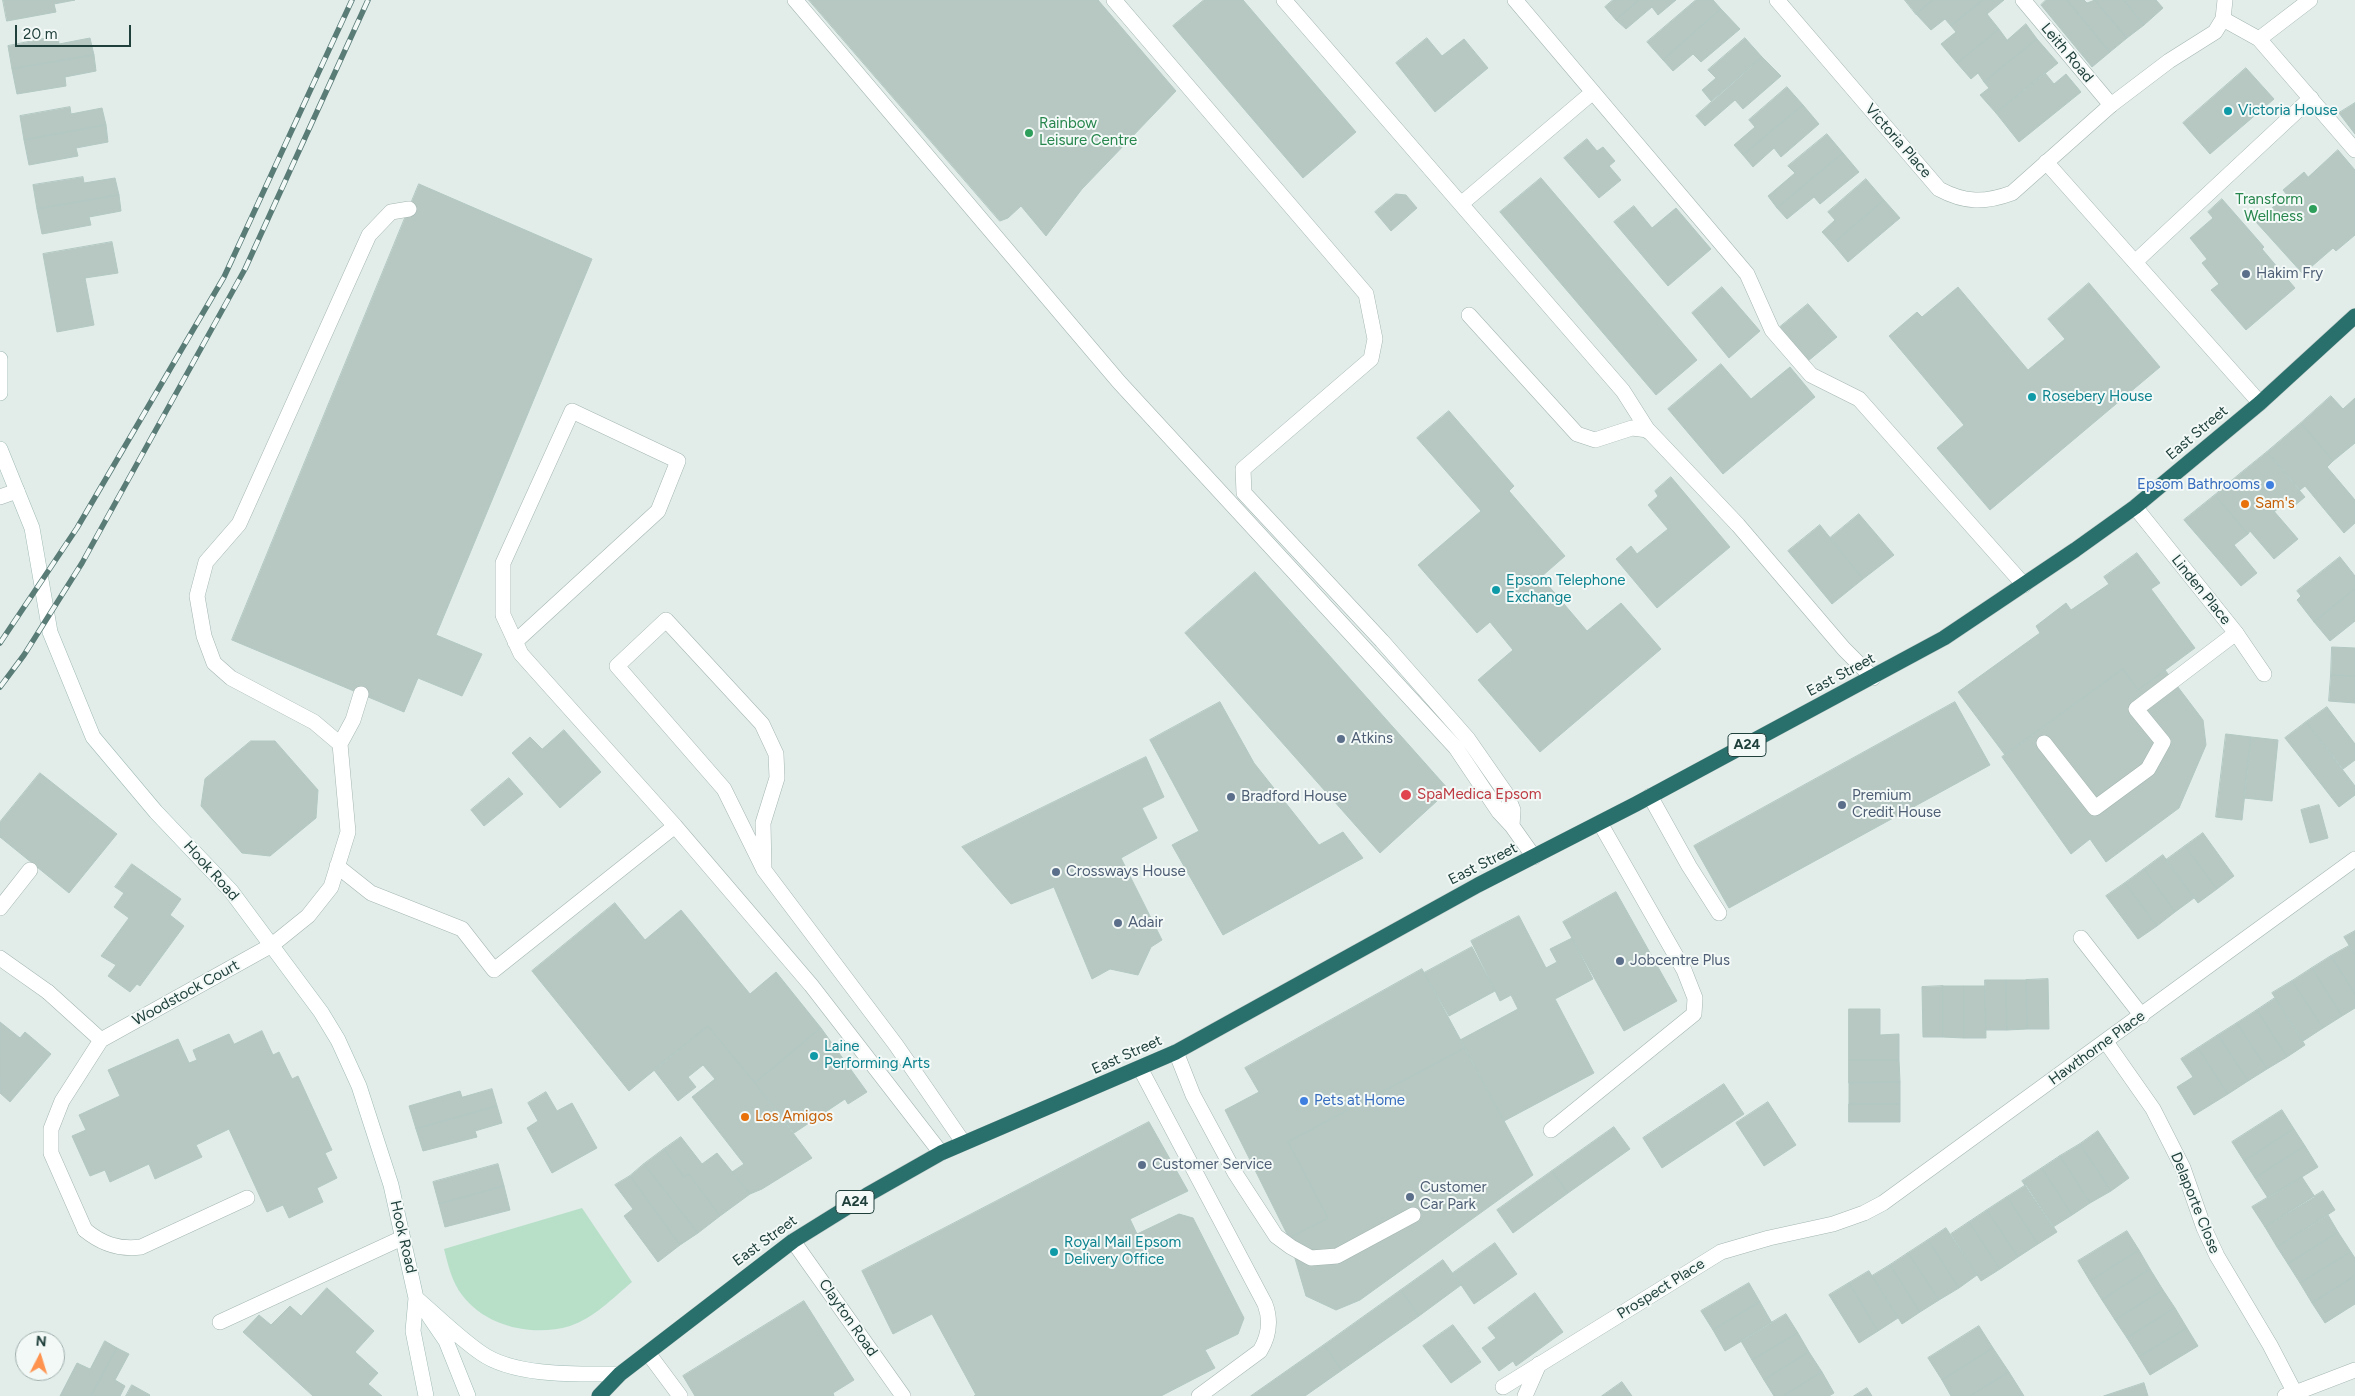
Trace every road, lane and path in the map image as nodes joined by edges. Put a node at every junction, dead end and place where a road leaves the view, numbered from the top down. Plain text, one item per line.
1 (795, 0) edge
2 (1114, 0) edge
3 (1284, 0) edge
4 (1515, 0) edge
5 (1777, 0) edge
6 (2023, 0) edge
7 (2225, 0) edge
8 (2310, 0) edge
9 (2223, 18) junction
10 (2259, 38) junction
11 (1593, 92) junction
12 (2311, 98) junction
13 (2111, 105) junction
14 (2355, 150) edge
15 (2046, 162) junction
16 (1461, 204) junction
17 (409, 209) dead end
18 (2135, 262) junction
19 (1469, 315) dead end
20 (2355, 316) edge
21 (0, 359) edge
22 (0, 393) edge
23 (2260, 403) junction
24 (1649, 432) junction
25 (0, 449) edge
26 (17, 491) junction
27 (0, 497) edge
28 (2135, 507) junction
29 (2024, 585) junction
30 (2236, 633) junction
31 (515, 642) junction
32 (2264, 674) dead end
33 (1873, 678) junction
34 (361, 694) dead end
35 (2044, 743) dead end
36 (340, 744) junction
37 (1650, 796) junction
38 (1600, 823) junction
39 (675, 826) junction
40 (1512, 826) junction
41 (1534, 857) junction
42 (2355, 859) edge
43 (337, 866) junction
44 (30, 870) dead end
45 (764, 870) junction
46 (0, 908) edge
47 (1719, 913) dead end
48 (2081, 938) dead end
49 (272, 945) junction
50 (0, 958) edge
51 (2142, 1016) junction
52 (101, 1040) junction
53 (2106, 1042) junction
54 (1176, 1052) junction
55 (1140, 1068) junction
56 (1551, 1130) dead end
57 (963, 1142) junction
58 (941, 1153) junction
59 (248, 1198) dead end
60 (1413, 1215) dead end
61 (1833, 1224) joint
62 (402, 1238) junction
63 (793, 1241) junction
64 (416, 1298) junction
65 (220, 1322) dead end
66 (648, 1353) junction
67 (1539, 1364) junction
68 (2355, 1370) edge
69 (620, 1374) junction
70 (1504, 1387) dead end
71 (2290, 1394) edge
72 (426, 1396) edge
73 (468, 1396) edge
74 (599, 1396) edge
75 (680, 1396) edge
76 (903, 1396) edge
77 (1199, 1396) edge
78 (1525, 1396) edge

1 - 40 street
2 - 40 street
3 - 16 street
4 - 11 street
5 - 15 street, Victoria Place
6 - 13 street, Leith Road
7 - 9 street
8 - 10 street
9 - 10 street
9 - 13 street, Victoria Place
10 - 12 street
11 - 16 street
11 - 29 street
12 - 14 street
12 - 18 street
13 - 15 street, Victoria Place
15 - 18 street
16 - 24 street
17 - 36 street
18 - 23 street
19 - 24 street
20 - 23 highway, East Street / A24
21 - 22 street
23 - 28 highway, East Street / A24
24 - 33 street
25 - 26 street, Hook Road
26 - 27 street
26 - 49 street, Hook Road
28 - 29 highway, East Street / A24
28 - 30 street, Linden Place
29 - 33 highway, East Street / A24
30 - 32 street, Linden Place
30 - 35 street
31 - 31 street
31 - 39 street
33 - 37 highway, East Street / A24
34 - 36 street
36 - 43 street, Woodstock Court
37 - 38 highway, East Street / A24
37 - 47 street
38 - 41 highway, East Street / A24
38 - 56 street
39 - 43 street
39 - 58 street
40 - 41 street
41 - 54 highway, East Street / A24
42 - 51 street, Hawthorne Place
43 - 49 street, Woodstock Court
44 - 46 street
45 - 45 street
45 - 57 street
48 - 51 street
49 - 52 street, Woodstock Court
49 - 62 street, Hook Road
50 - 52 street
51 - 53 street, Hawthorne Place
52 - 59 street, Woodstock Court
53 - 61 street, Hawthorne Place
53 - 71 street, Delaporte Close
54 - 55 highway, East Street / A24
54 - 60 street
55 - 57 highway, East Street / A24
55 - 77 street
57 - 58 highway, East Street / A24
58 - 63 highway, East Street / A24
61 - 67 street, Prospect Place
62 - 64 street, Hook Road
62 - 65 street
63 - 66 highway, East Street / A24
63 - 76 street, Clayton Road
64 - 69 street
64 - 72 street, Hook Road
64 - 73 street
66 - 69 highway, East Street / A24
66 - 75 street
67 - 70 street, Prospect Place
67 - 78 street
68 - 71 street, Delaporte Close
69 - 74 highway, East Street / A24

